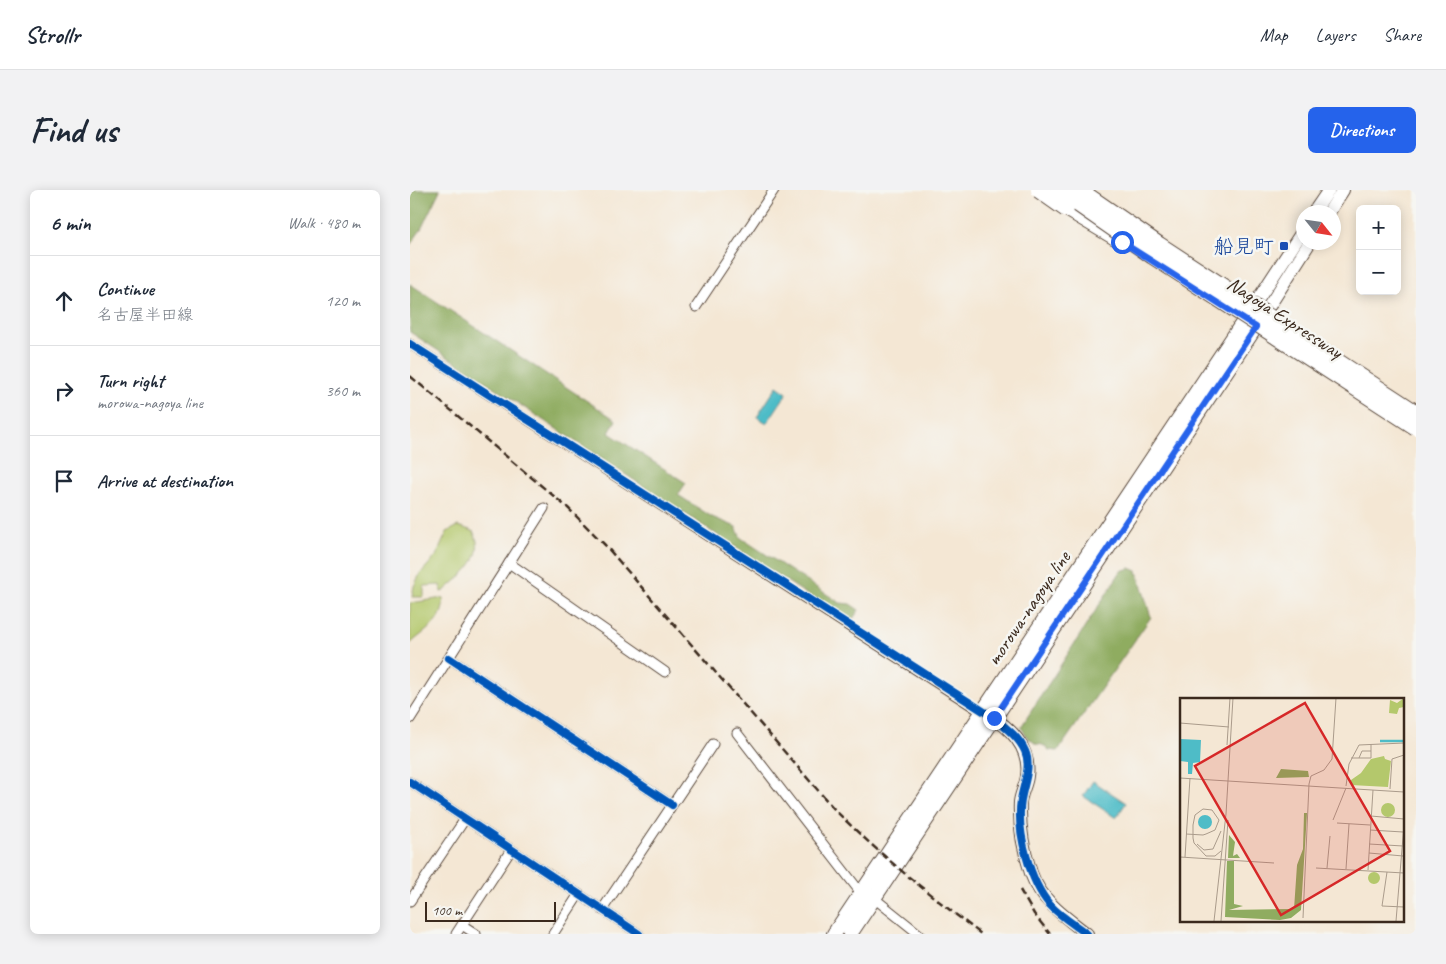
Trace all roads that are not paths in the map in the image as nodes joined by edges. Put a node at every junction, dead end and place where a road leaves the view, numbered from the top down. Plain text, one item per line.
1 (774, 190) edge
2 (1034, 190) edge
3 (1039, 190) edge
4 (1058, 190) edge
5 (1079, 190) edge
6 (1088, 190) edge
7 (1329, 190) edge
8 (1343, 190) edge
9 (1319, 205) edge
10 (1333, 205) edge
11 (1296, 244) edge
12 (1159, 245) junction
13 (1304, 250) edge
14 (696, 307) dead end
15 (1261, 308) junction
16 (1255, 325) junction
17 (410, 344) edge
18 (1416, 407) edge
19 (1416, 413) edge
20 (1416, 427) edge
21 (1416, 431) edge
22 (544, 508) dead end
23 (509, 563) junction
24 (449, 658) junction
25 (665, 672) dead end
26 (988, 715) junction
27 (410, 719) edge
28 (737, 733) dead end
29 (713, 744) dead end
30 (410, 782) edge
31 (672, 805) junction
32 (466, 819) junction
33 (511, 850) junction
34 (579, 894) junction
35 (868, 895) junction
36 (410, 901) edge
37 (602, 910) junction
38 (462, 925) junction
39 (456, 934) edge
40 (476, 934) edge
41 (553, 934) edge
42 (639, 934) edge
43 (834, 934) edge
44 (850, 934) edge
45 (919, 934) edge
46 (1087, 934) edge

1 - 14 street
2 - 16 main road
3 - 16 highway, bridge
4 - 16 highway, Nagoya Expressway, bridge
5 - 12 highway, Nagoya Expressway, bridge
5 - 15 main road
6 - 12 highway, bridge
7 - 9 street
8 - 10 street
11 - 15 street
12 - 19 highway, Nagoya Expressway, bridge
13 - 15 street
15 - 16 main road, morowa-nagoya line
15 - 18 main road
16 - 20 highway, Nagoya Expressway, bridge
16 - 21 main road
16 - 26 main road, morowa-nagoya line
17 - 26 street
22 - 23 street
23 - 24 street
23 - 25 street
24 - 27 street
24 - 31 street
26 - 35 main road, morowa-nagoya line
26 - 46 street
28 - 35 street
29 - 31 street
30 - 32 street
31 - 37 street
32 - 33 street
32 - 36 street
33 - 34 street
33 - 38 street
34 - 37 street
34 - 41 street
35 - 43 main road, morowa-nagoya line
35 - 44 main road, morowa-nagoya line
35 - 45 street
37 - 42 street
38 - 39 street
38 - 40 street

